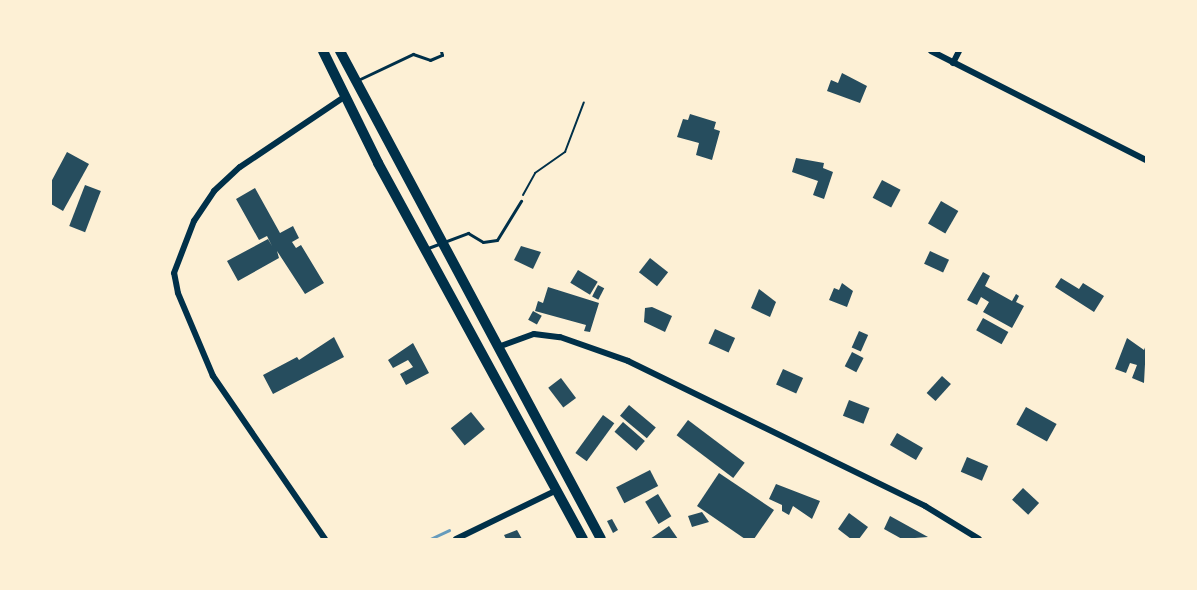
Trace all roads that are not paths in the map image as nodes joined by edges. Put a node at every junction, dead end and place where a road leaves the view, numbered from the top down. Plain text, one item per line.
1 (324, 51) edge
2 (340, 51) edge
3 (441, 51) edge
4 (931, 51) edge
5 (959, 51) edge
6 (413, 53) edge
7 (953, 63) junction
8 (354, 82) junction
9 (344, 97) junction
10 (1146, 160) edge
11 (521, 201) road end
12 (441, 243) junction
13 (427, 249) junction
14 (498, 347) junction
15 (557, 490) junction
16 (325, 539) edge
17 (456, 539) edge
18 (583, 539) edge
19 (600, 539) edge
20 (980, 539) edge

1 - 9 highway
2 - 8 highway
3 - 6 lane
4 - 7 street
5 - 7 street
6 - 8 lane
7 - 10 street
8 - 12 highway
9 - 13 highway
9 - 16 street
11 - 12 lane
12 - 13 lane
12 - 14 highway
13 - 15 highway
14 - 19 highway
14 - 20 street
15 - 17 street
15 - 18 highway

